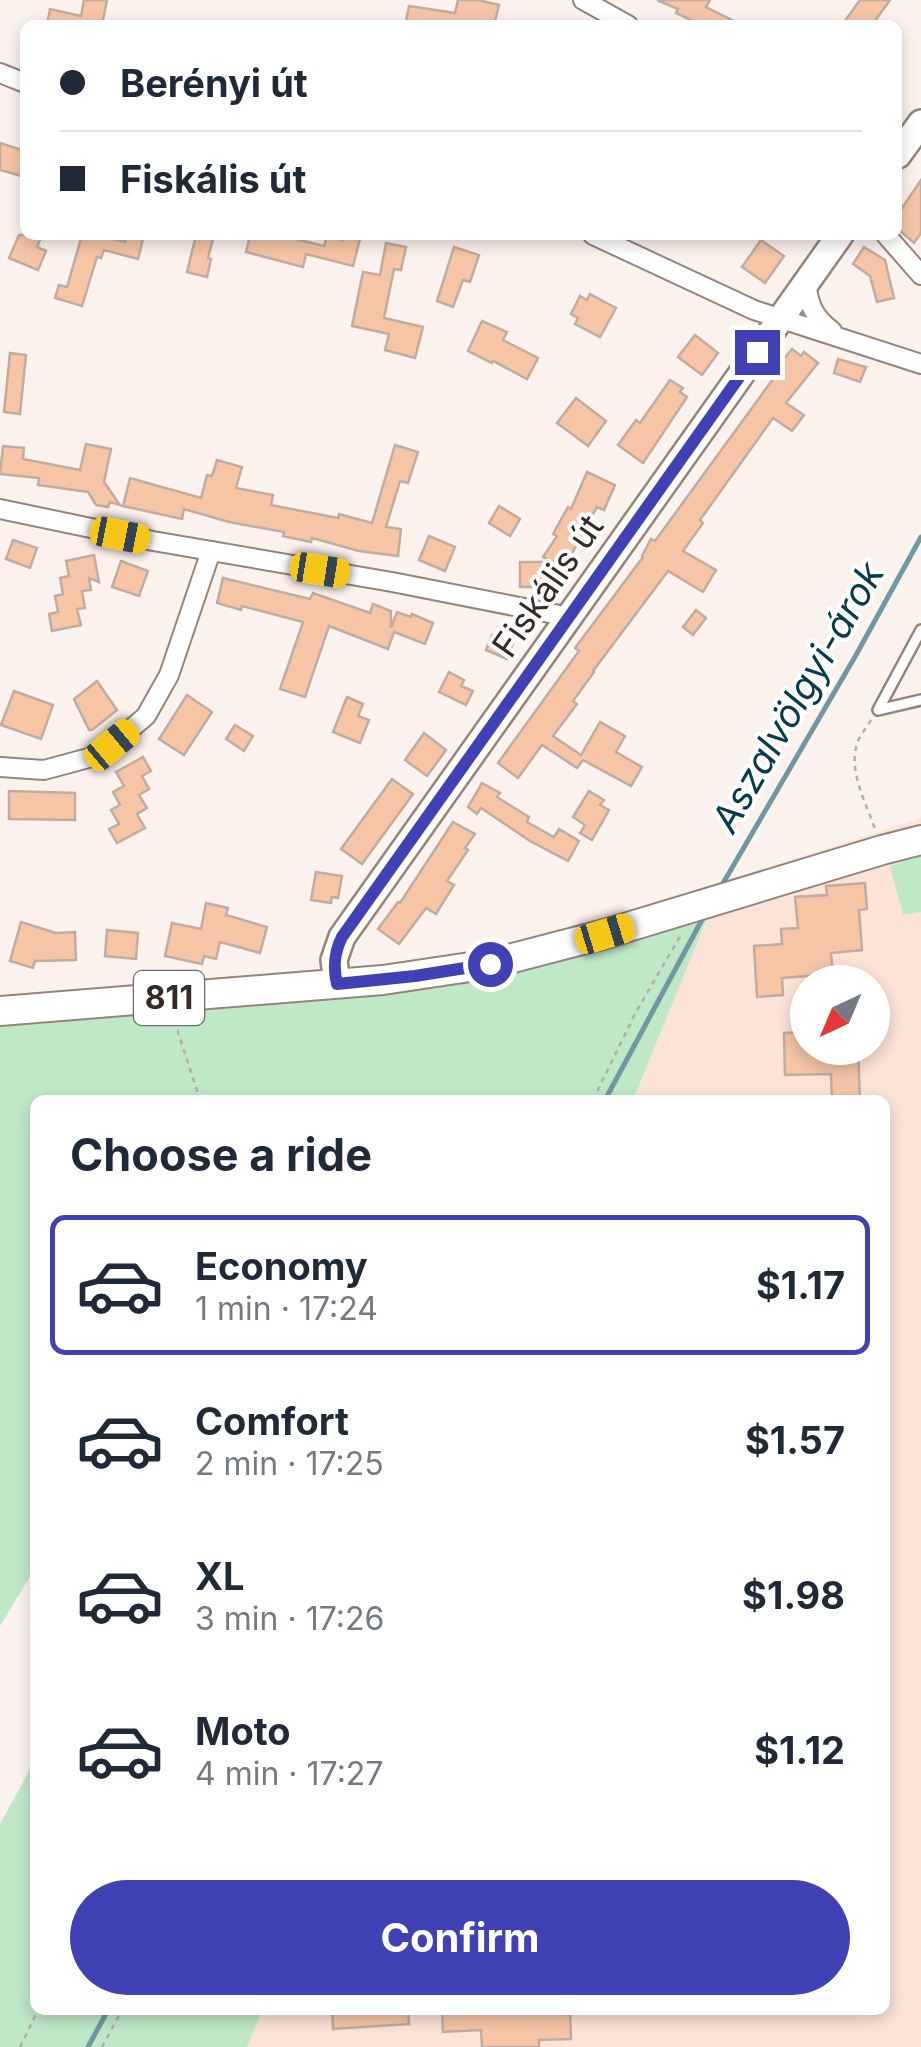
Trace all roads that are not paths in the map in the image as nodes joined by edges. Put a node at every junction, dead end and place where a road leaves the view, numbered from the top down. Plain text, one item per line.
1 (583, 0) edge
2 (619, 20) edge
3 (921, 123) edge
4 (902, 150) edge
5 (604, 240) edge
6 (836, 240) edge
7 (890, 240) edge
8 (921, 275) edge
9 (806, 283) junction
10 (780, 320) junction
11 (840, 338) junction
12 (921, 364) edge
13 (0, 509) edge
14 (211, 551) junction
15 (570, 616) junction
16 (921, 630) edge
17 (921, 700) edge
18 (0, 767) edge
19 (921, 840) edge
20 (337, 984) junction
21 (0, 1011) edge

1 - 2 street
3 - 4 street
5 - 10 street
6 - 9 street, Fiskális út
7 - 8 street
9 - 10 street, Fiskális út
9 - 11 street
10 - 11 street
10 - 15 street, Fiskális út
11 - 12 street
13 - 14 street
14 - 15 street
14 - 18 street
15 - 20 street, Fiskális út
16 - 17 lane
19 - 20 main road, 811
20 - 21 main road, 811

